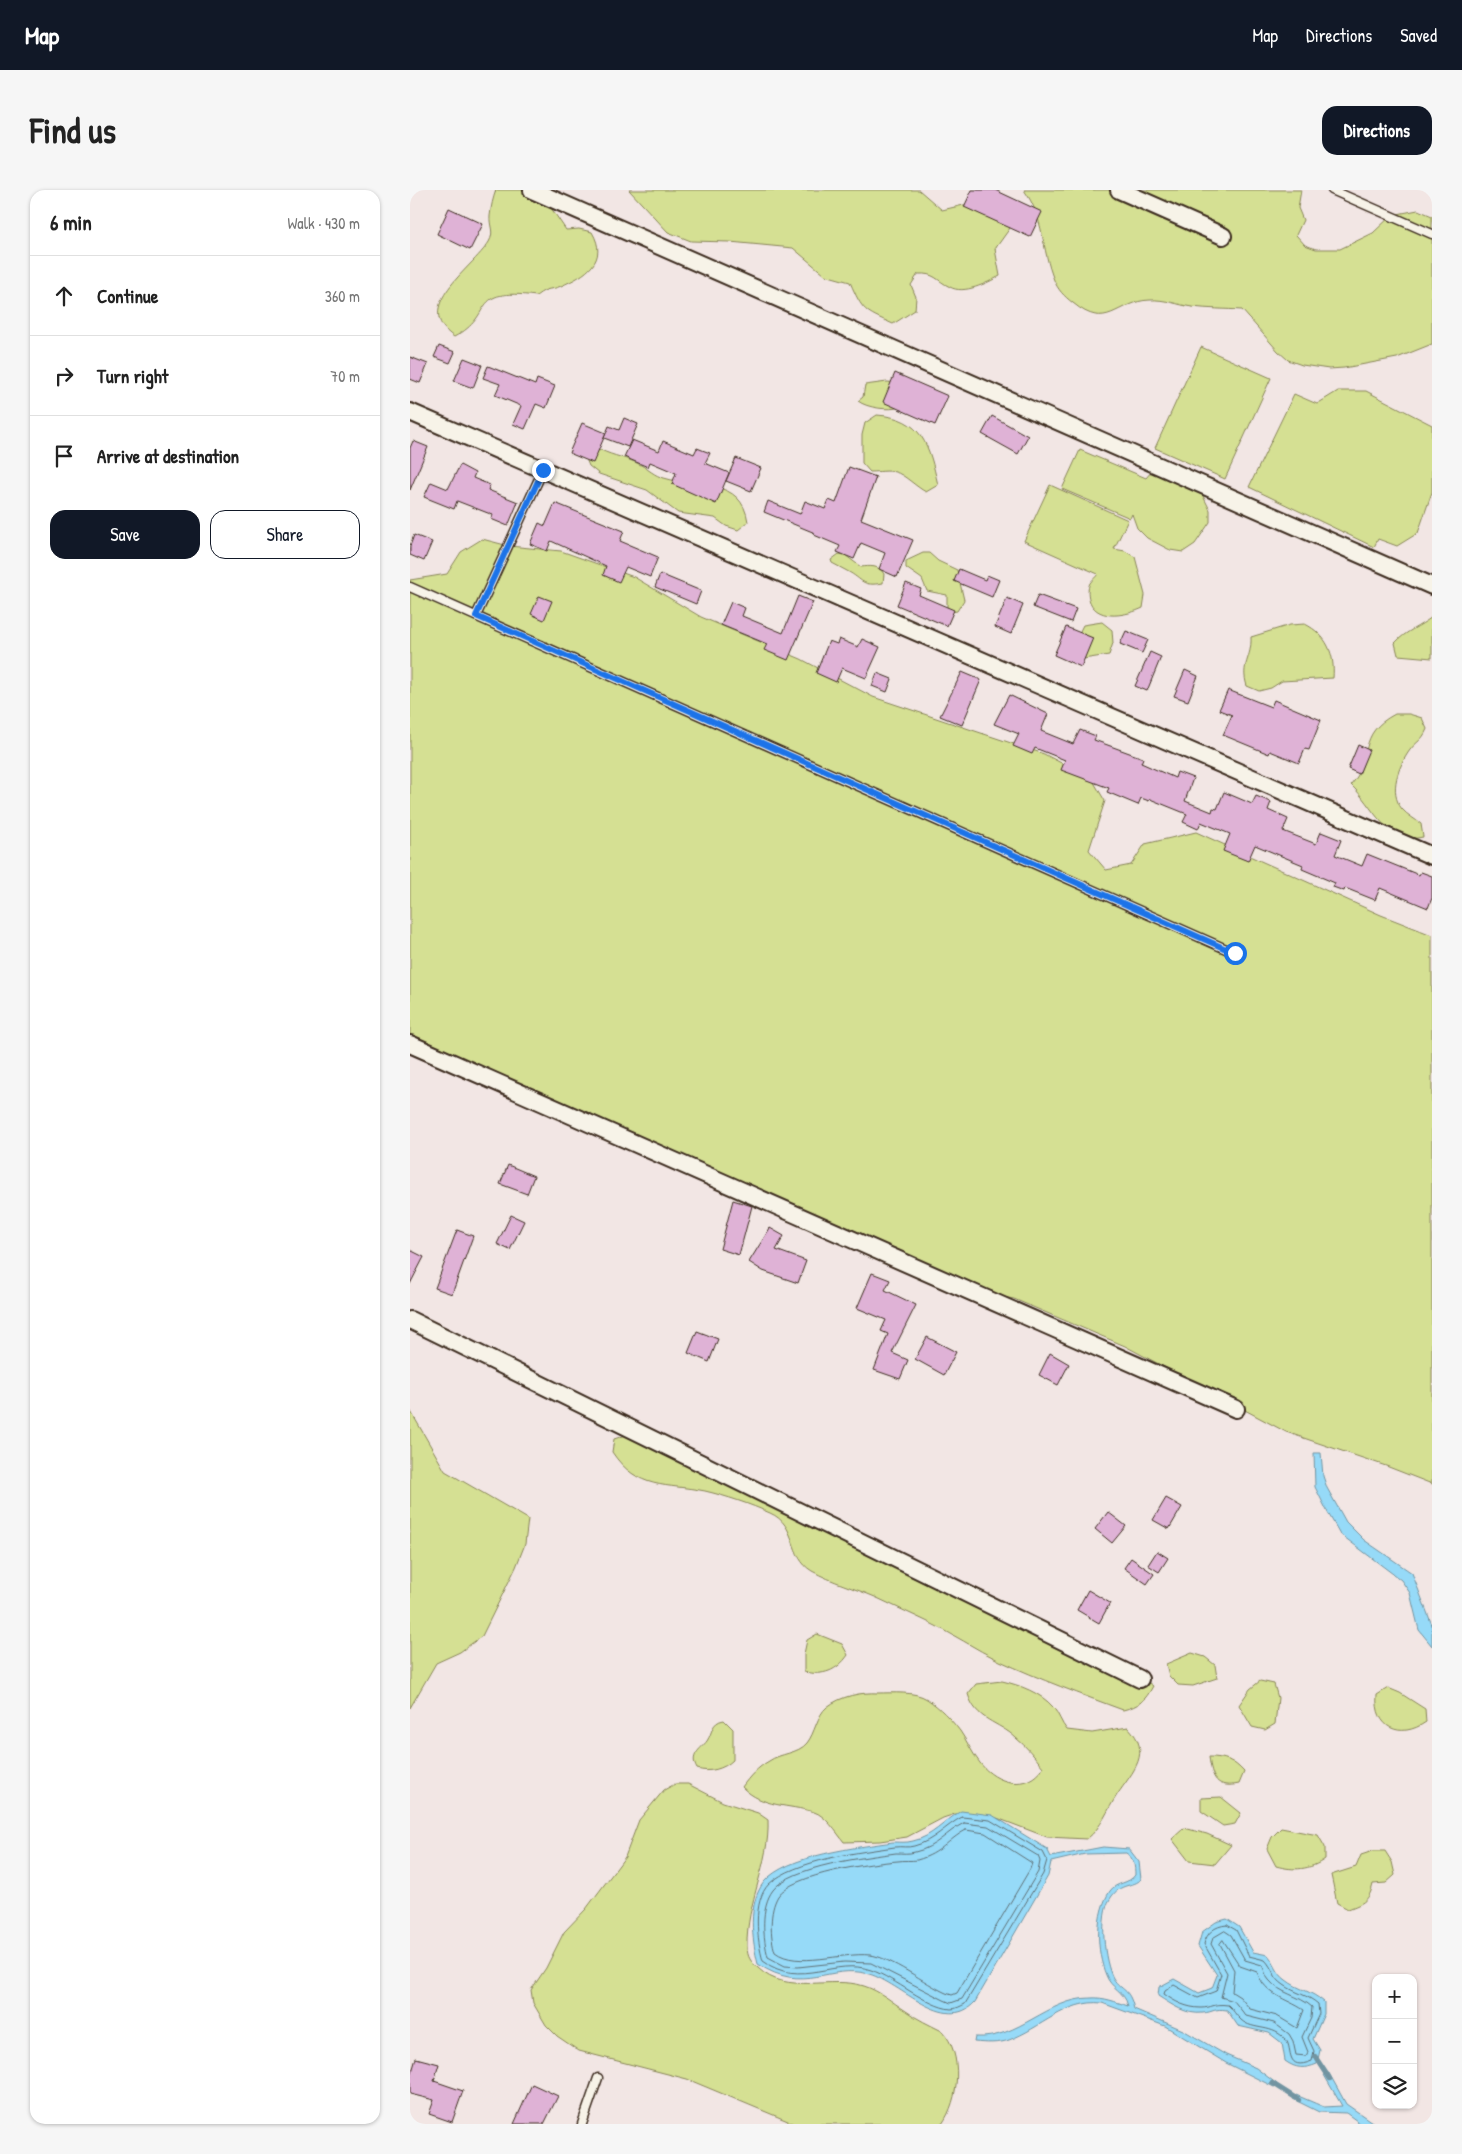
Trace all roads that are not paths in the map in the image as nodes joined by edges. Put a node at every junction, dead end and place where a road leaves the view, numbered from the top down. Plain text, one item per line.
1 (532, 190) edge
2 (1118, 190) edge
3 (1332, 190) edge
4 (1432, 234) edge
5 (1223, 236) dead end
6 (410, 412) edge
7 (543, 470) junction
8 (1432, 586) edge
9 (410, 587) edge
10 (476, 616) junction
11 (1432, 856) edge
12 (1235, 953) dead end
13 (410, 1044) edge
14 (410, 1320) edge
15 (1236, 1409) dead end
16 (1140, 1679) dead end
17 (598, 2078) dead end
18 (582, 2124) edge

1 - 8 street
2 - 5 street
3 - 4 lane
6 - 7 street
7 - 10 lane
7 - 11 street
9 - 10 lane
10 - 12 lane
13 - 15 street
14 - 16 street
17 - 18 lane

